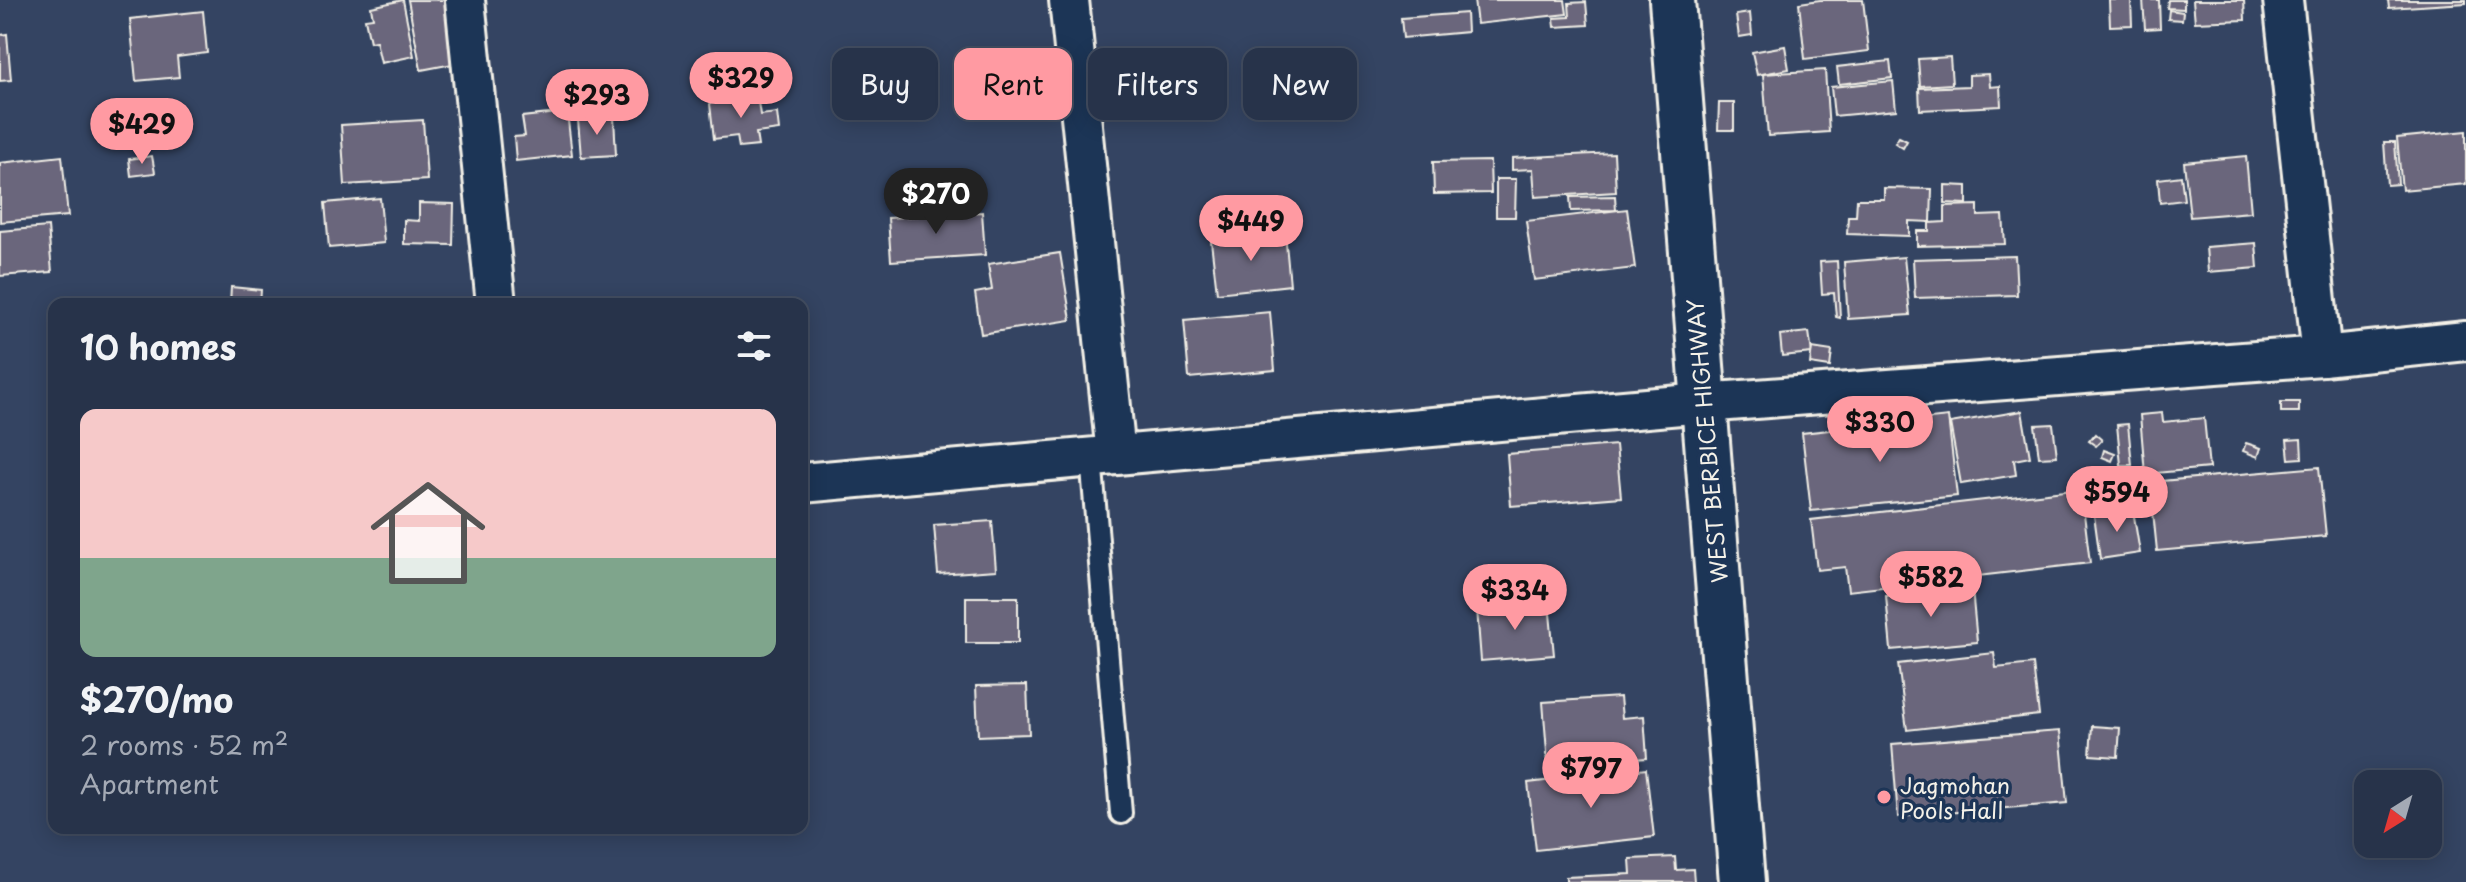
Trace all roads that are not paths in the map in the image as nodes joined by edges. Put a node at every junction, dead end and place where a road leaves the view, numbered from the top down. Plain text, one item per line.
1 (465, 0) edge
2 (1069, 0) edge
3 (1672, 0) edge
4 (2283, 0) edge
5 (495, 298) edge
6 (2466, 341) edge
7 (2322, 356) junction
8 (1703, 403) junction
9 (1103, 456) junction
10 (808, 482) edge
11 (1121, 813) dead end
12 (1742, 882) edge

1 - 5 street
2 - 9 street
3 - 8 main road, WEST BERBICE HIGHWAY
4 - 7 street
6 - 7 street
7 - 8 street
8 - 9 street
8 - 12 main road, WEST BERBICE HIGHWAY
9 - 10 street
9 - 11 lane

